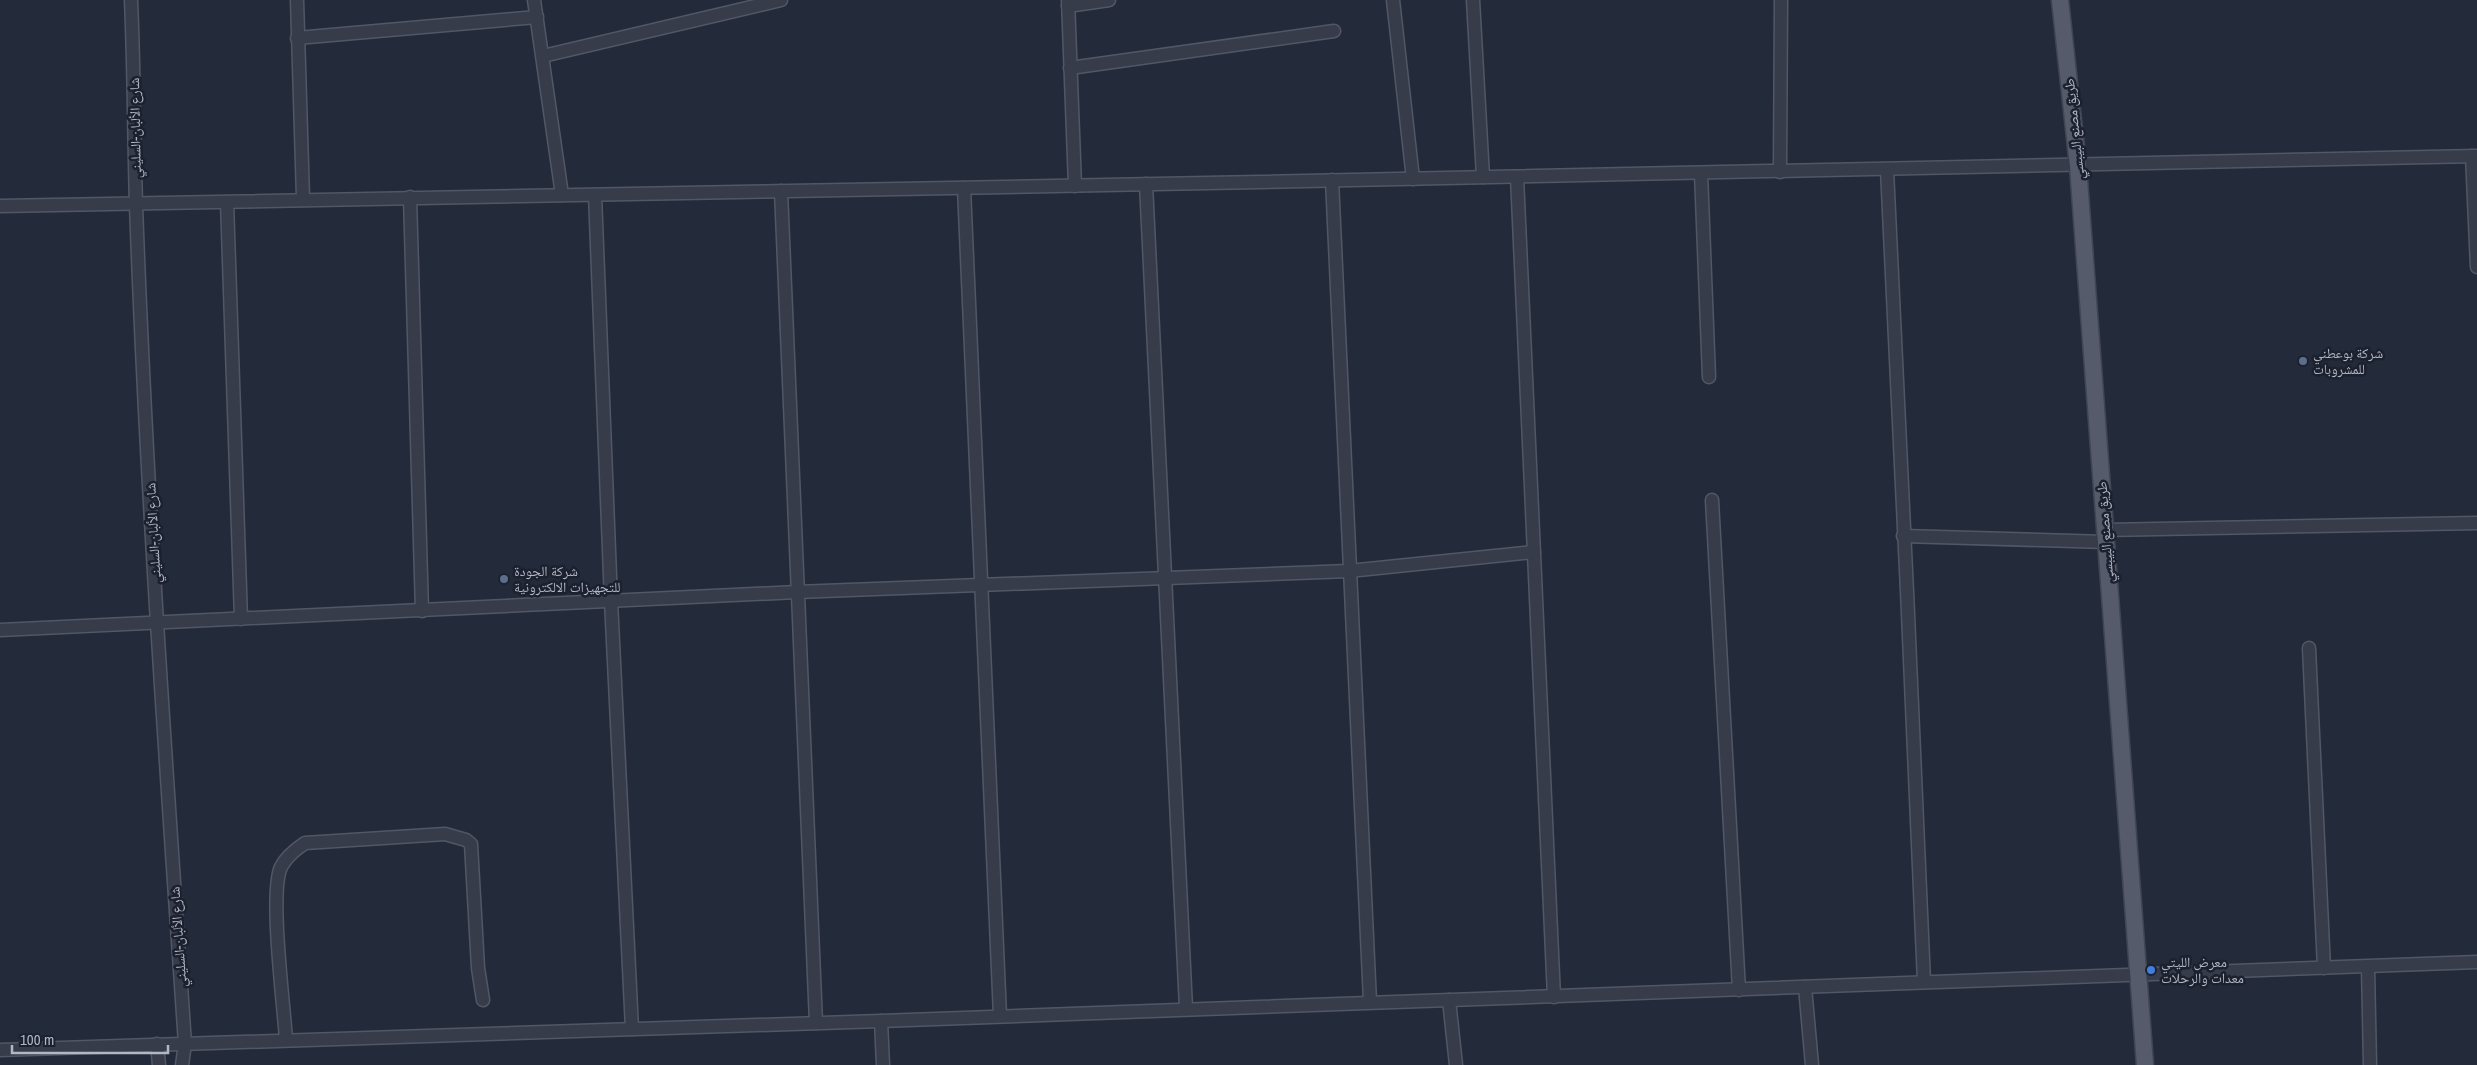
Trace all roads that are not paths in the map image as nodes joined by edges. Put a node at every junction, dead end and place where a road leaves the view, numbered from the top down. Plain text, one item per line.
1 (131, 0) edge
2 (297, 0) edge
3 (534, 0) edge
4 (781, 0) edge
5 (1109, 0) edge
6 (1393, 0) edge
7 (1473, 0) edge
8 (1781, 0) edge
9 (2060, 0) edge
10 (1068, 3) edge
11 (745, 4) edge
12 (537, 17) junction
13 (1334, 31) dead end
14 (297, 38) junction
15 (543, 56) junction
16 (1070, 68) junction
17 (2475, 156) edge
18 (2078, 166) junction
19 (1886, 170) junction
20 (1780, 172) junction
21 (1701, 173) junction
22 (1483, 177) junction
23 (1517, 177) junction
24 (1413, 179) junction
25 (1332, 180) junction
26 (1146, 184) junction
27 (1075, 186) junction
28 (964, 188) junction
29 (781, 191) junction
30 (562, 195) junction
31 (595, 195) junction
32 (410, 197) junction
33 (303, 198) junction
34 (227, 202) junction
35 (136, 203) junction
36 (0, 206) edge
37 (2477, 267) edge
38 (1709, 377) dead end
39 (1712, 500) dead end
40 (2477, 523) edge
41 (1903, 536) junction
42 (2105, 536) junction
43 (1534, 552) junction
44 (1349, 571) junction
45 (1165, 579) junction
46 (982, 584) junction
47 (797, 592) junction
48 (611, 601) junction
49 (422, 611) junction
50 (241, 619) junction
51 (157, 623) junction
52 (0, 630) edge
53 (2309, 648) dead end
54 (2477, 962) edge
55 (2368, 967) junction
56 (2324, 968) junction
57 (2139, 975) junction
58 (1924, 982) junction
59 (1805, 987) junction
60 (1739, 990) junction
61 (1554, 997) junction
62 (483, 1000) dead end
63 (1449, 1000) junction
64 (1370, 1002) junction
65 (1186, 1008) junction
66 (1000, 1016) junction
67 (881, 1021) junction
68 (816, 1022) junction
69 (632, 1029) junction
70 (286, 1040) junction
71 (157, 1044) junction
72 (185, 1044) junction
73 (0, 1050) edge
74 (159, 1065) edge
75 (182, 1065) edge
76 (883, 1065) edge
77 (1456, 1065) edge
78 (1812, 1065) edge
79 (2145, 1065) edge
80 (2370, 1065) edge

1 - 35 street, شارع الألبان-السليني
2 - 14 street
3 - 12 street
4 - 11 street
5 - 10 street
6 - 24 street
7 - 22 street
8 - 20 street
9 - 18 main road, طريق مصنع البيبسي
10 - 16 street
11 - 15 street
12 - 14 street
12 - 15 street
13 - 16 street
14 - 33 street
15 - 30 street
16 - 27 street
17 - 18 street
17 - 37 street
18 - 19 street
18 - 42 main road, طريق مصنع البيبسي
19 - 20 street
19 - 41 street
20 - 21 street
21 - 23 street
21 - 38 street
22 - 23 street
22 - 24 street
23 - 43 street
24 - 25 street
25 - 26 street
25 - 44 street
26 - 27 street
26 - 45 street
27 - 28 street
28 - 29 street
28 - 46 street
29 - 31 street
29 - 47 street
30 - 31 street
30 - 32 street
31 - 48 street
32 - 33 street
32 - 49 street
33 - 34 street
34 - 35 street
34 - 50 street
35 - 36 street
35 - 51 street, شارع الألبان-السليني
39 - 60 street
40 - 42 street
41 - 42 street
41 - 58 street
42 - 57 main road, طريق مصنع البيبسي
43 - 44 street
43 - 61 street
44 - 45 street
44 - 64 street
45 - 46 street
45 - 65 street
46 - 47 street
46 - 66 street
47 - 48 street
47 - 68 street
48 - 49 street
48 - 69 street
49 - 50 street
50 - 51 street
51 - 52 street
51 - 72 street, شارع الألبان-السليني
53 - 56 street
54 - 55 street
55 - 56 street
55 - 80 street
56 - 57 street
57 - 58 street
57 - 79 main road, طريق مصنع البيبسي
58 - 59 street
59 - 60 street
59 - 78 street
60 - 61 street
61 - 63 street
62 - 70 street
63 - 64 street
63 - 77 street
64 - 65 street
65 - 66 street
66 - 67 street
67 - 68 street
67 - 76 street
68 - 69 street
69 - 70 street
70 - 72 street
71 - 72 street
71 - 73 street
71 - 74 street
72 - 75 street, شارع الألبان-السليني

